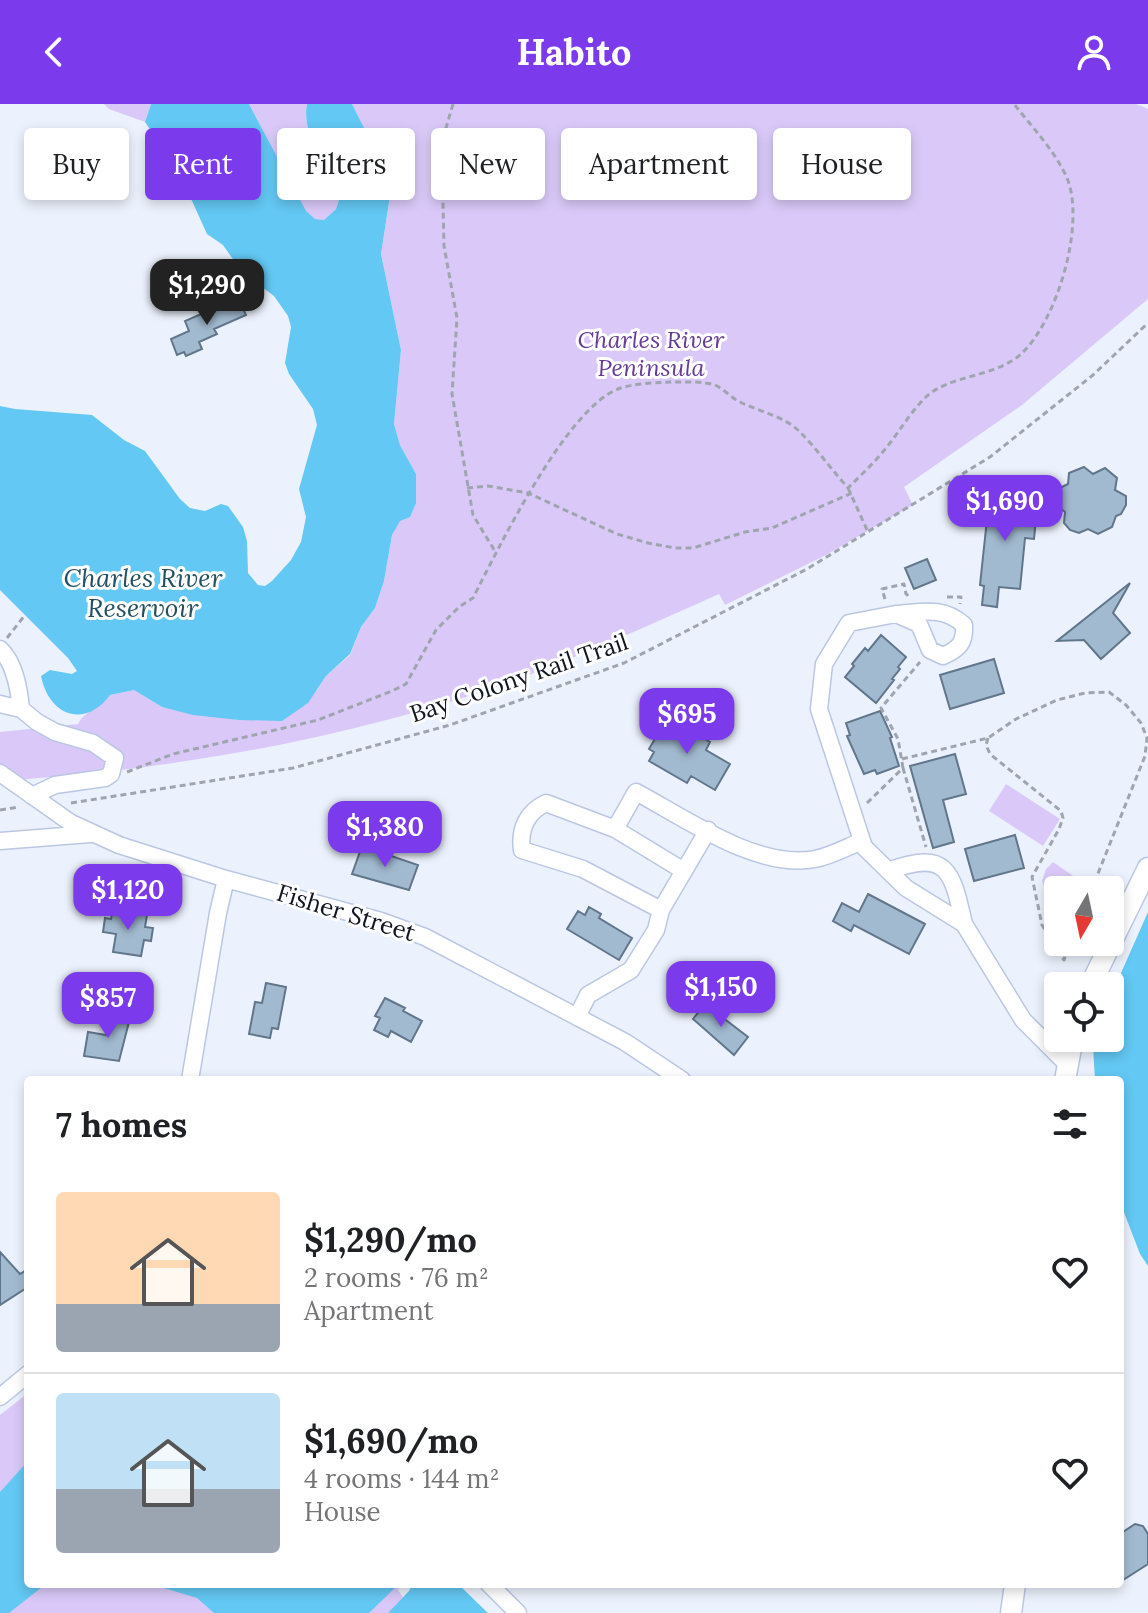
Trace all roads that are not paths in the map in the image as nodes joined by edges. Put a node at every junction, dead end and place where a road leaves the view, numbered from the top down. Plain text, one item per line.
1 (896, 614) dead end
2 (0, 648) edge
3 (0, 704) edge
4 (21, 709) junction
5 (0, 773) edge
6 (38, 800) junction
7 (615, 829) junction
8 (708, 830) junction
9 (92, 833) junction
10 (0, 841) edge
11 (862, 841) junction
12 (1148, 868) edge
13 (684, 871) junction
14 (888, 871) junction
15 (226, 879) junction
16 (661, 910) junction
17 (964, 924) junction
18 (1097, 972) edge
19 (577, 1017) junction
20 (1070, 1052) edge
21 (1066, 1072) edge
22 (191, 1076) edge
23 (676, 1076) edge
24 (24, 1377) edge
25 (0, 1397) edge
26 (493, 1588) edge
27 (1015, 1588) edge
28 (1014, 1612) edge
29 (518, 1613) edge

1 - 11 street
2 - 4 street
3 - 4 street
4 - 6 street
5 - 6 street, Fisher Street
6 - 9 street, Fisher Street
7 - 8 street
7 - 13 street
7 - 16 street
8 - 11 street
8 - 13 street
9 - 10 street
9 - 15 street, Fisher Street
11 - 14 street
12 - 18 main road
13 - 16 street
14 - 17 street
14 - 17 street
15 - 19 street, Fisher Street
15 - 22 street
16 - 19 street
17 - 21 street
19 - 23 street, Fisher Street
20 - 21 main road
24 - 25 street
26 - 29 street
27 - 28 main road

